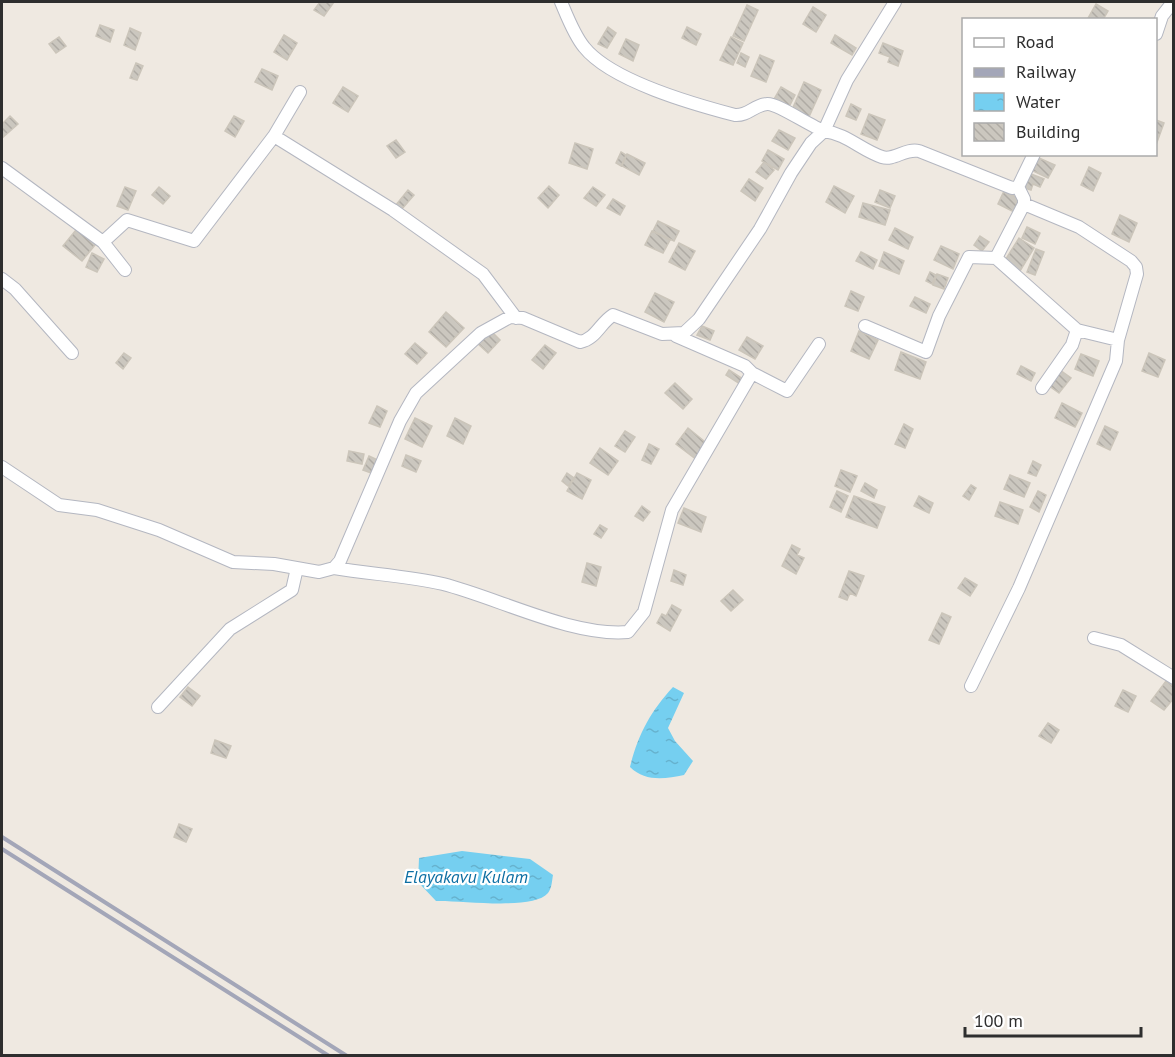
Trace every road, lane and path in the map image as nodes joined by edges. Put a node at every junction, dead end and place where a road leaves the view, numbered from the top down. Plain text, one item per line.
1 (561, 2) edge
2 (894, 2) edge
3 (1173, 2) edge
4 (1157, 29) edge
5 (300, 92) dead end
6 (824, 131) junction
7 (274, 136) junction
8 (1033, 156) edge
9 (2, 168) edge
10 (1018, 187) junction
11 (1024, 204) junction
12 (104, 242) junction
13 (996, 258) junction
14 (125, 270) dead end
15 (2, 279) edge
16 (516, 318) junction
17 (865, 326) dead end
18 (1077, 330) junction
19 (676, 336) junction
20 (1118, 340) junction
21 (819, 344) dead end
22 (72, 353) dead end
23 (752, 373) junction
24 (1042, 388) dead end
25 (2, 467) edge
26 (297, 568) junction
27 (334, 568) junction
28 (1094, 638) dead end
29 (1173, 678) edge
30 (971, 686) dead end
31 (158, 707) dead end

1 - 6 street
2 - 6 street
3 - 4 street
5 - 7 street
6 - 10 street
6 - 19 street
7 - 12 street
7 - 16 street
8 - 10 street
9 - 12 street
10 - 11 street
11 - 13 street
11 - 20 street
12 - 14 street
13 - 17 street
13 - 18 street
15 - 22 street
16 - 19 street
16 - 27 street
18 - 20 street
18 - 24 street
19 - 23 street
20 - 30 street
21 - 23 street
23 - 27 street
25 - 26 street
26 - 27 street
26 - 31 street
28 - 29 street

